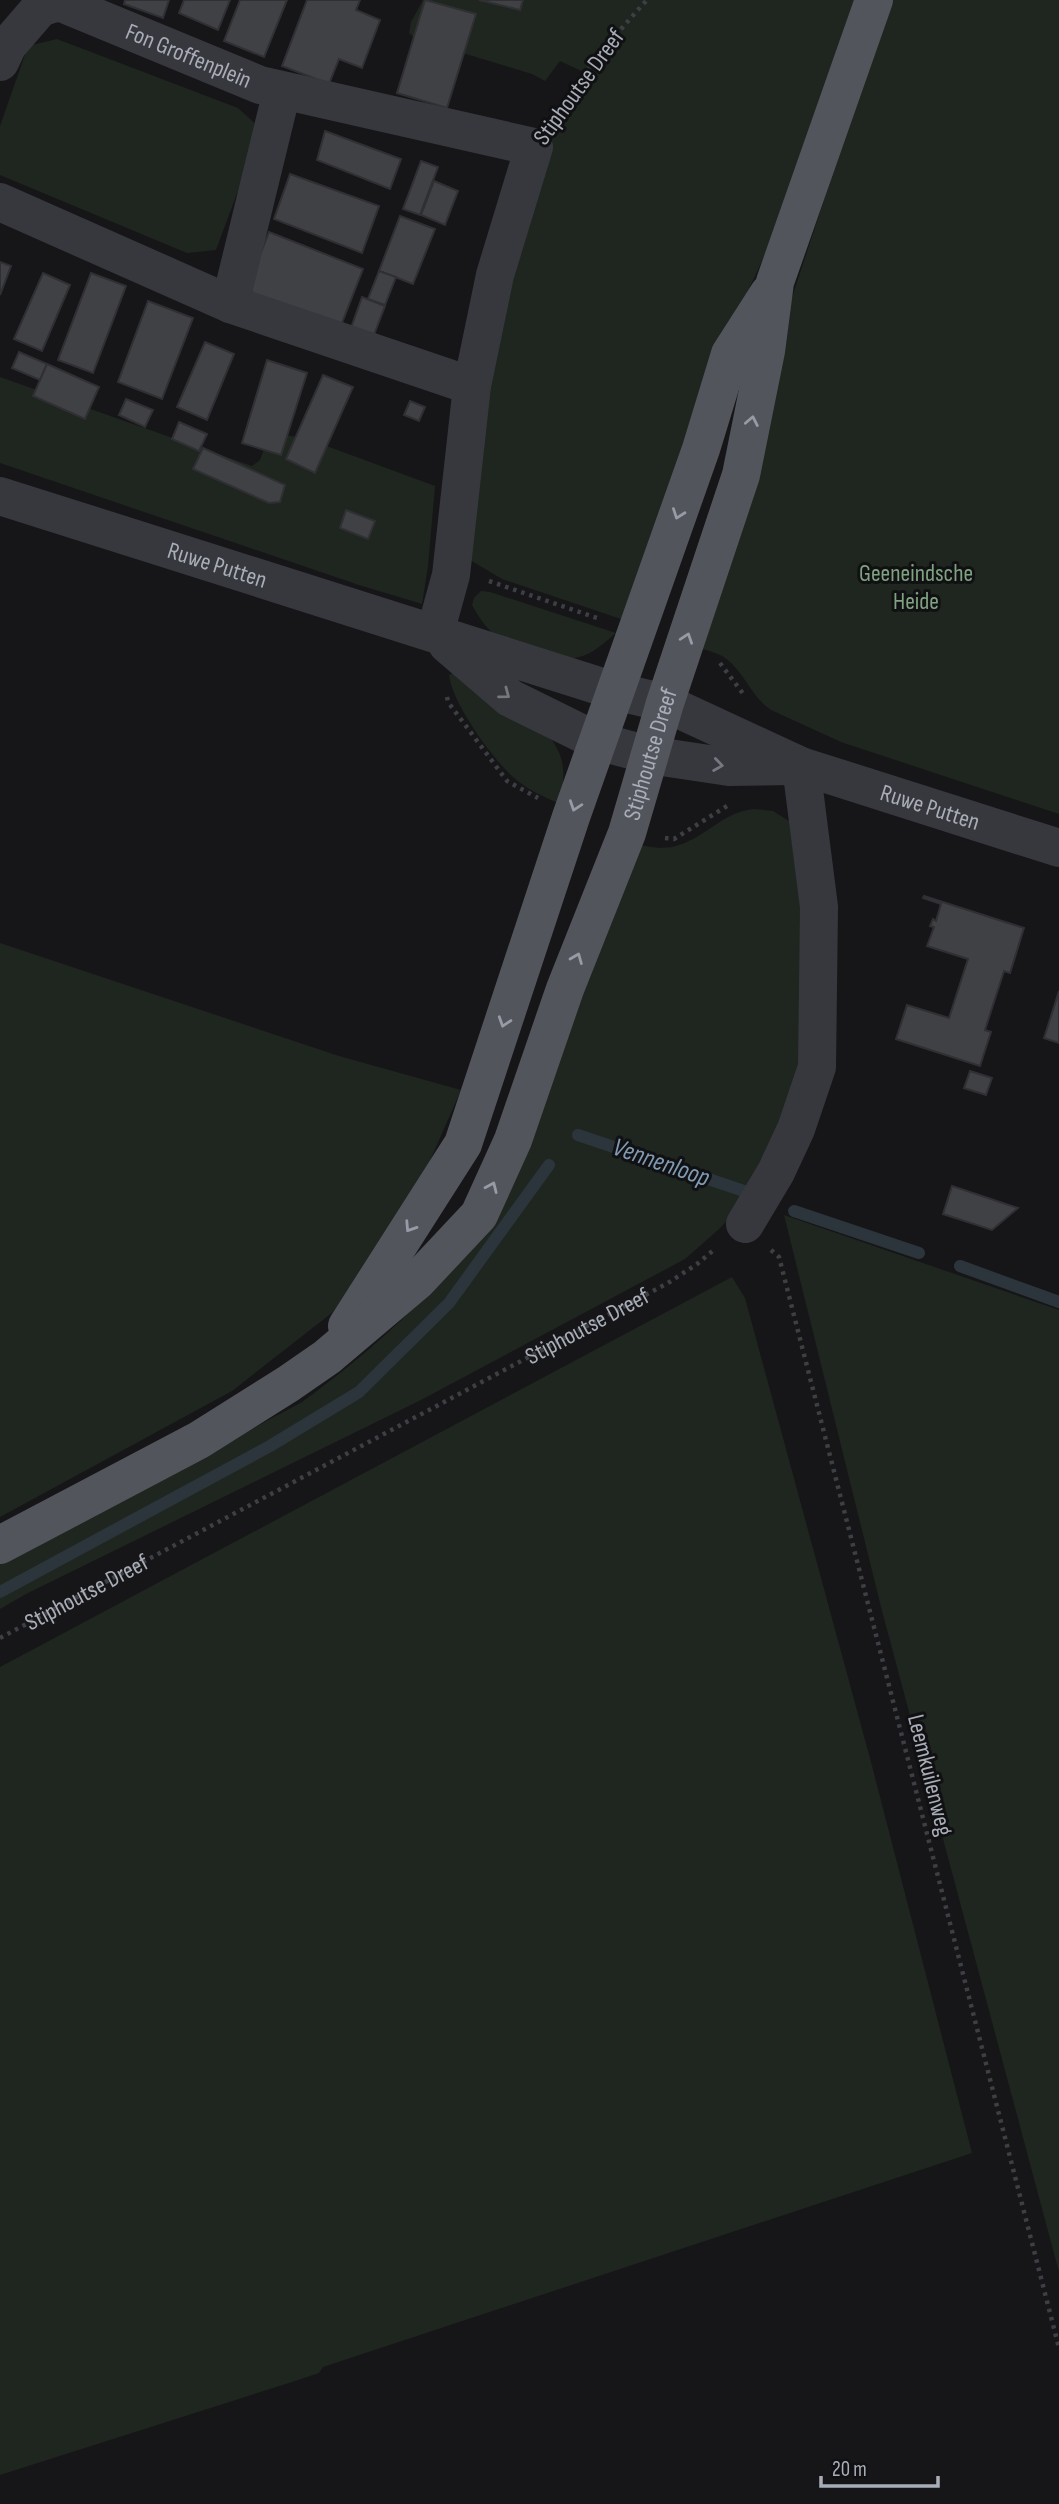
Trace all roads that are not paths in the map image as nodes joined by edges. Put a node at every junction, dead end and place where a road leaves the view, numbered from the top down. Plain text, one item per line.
1 (874, 0) edge
2 (0, 62) edge
3 (282, 90) junction
4 (534, 147) joint
5 (0, 202) edge
6 (775, 282) junction
7 (230, 304) junction
8 (472, 386) junction
9 (0, 496) edge
10 (435, 633) junction
11 (615, 691) junction
12 (665, 703) junction
13 (597, 741) junction
14 (649, 755) junction
15 (801, 766) junction
16 (1059, 848) edge
17 (745, 1224) road end
18 (327, 1357) junction
19 (0, 1545) edge

1 - 6 main road, Stiphoutse Dreef
2 - 3 street, Fon Groffenplein
3 - 4 street, Fon Groffenplein
3 - 7 street, Fon Groffenplein
4 - 8 street, Stiphoutse Dreef
5 - 7 street
6 -> 11 main road, Stiphoutse Dreef
12 -> 6 main road, Stiphoutse Dreef
7 - 8 street
8 - 10 street, Stiphoutse Dreef
9 - 10 street, Ruwe Putten
10 - 11 street, Ruwe Putten
10 -> 13 street, Ruwe Putten
11 - 12 street, Ruwe Putten
11 - 13 main road, Stiphoutse Dreef
12 - 14 main road, Stiphoutse Dreef
12 - 15 street, Ruwe Putten
13 - 14 street, Ruwe Putten
13 -> 18 main road, Stiphoutse Dreef
14 -> 15 street, Ruwe Putten
18 -> 14 main road, Stiphoutse Dreef
15 - 16 street, Ruwe Putten
15 - 17 street
18 - 19 main road, Stiphoutse Dreef

